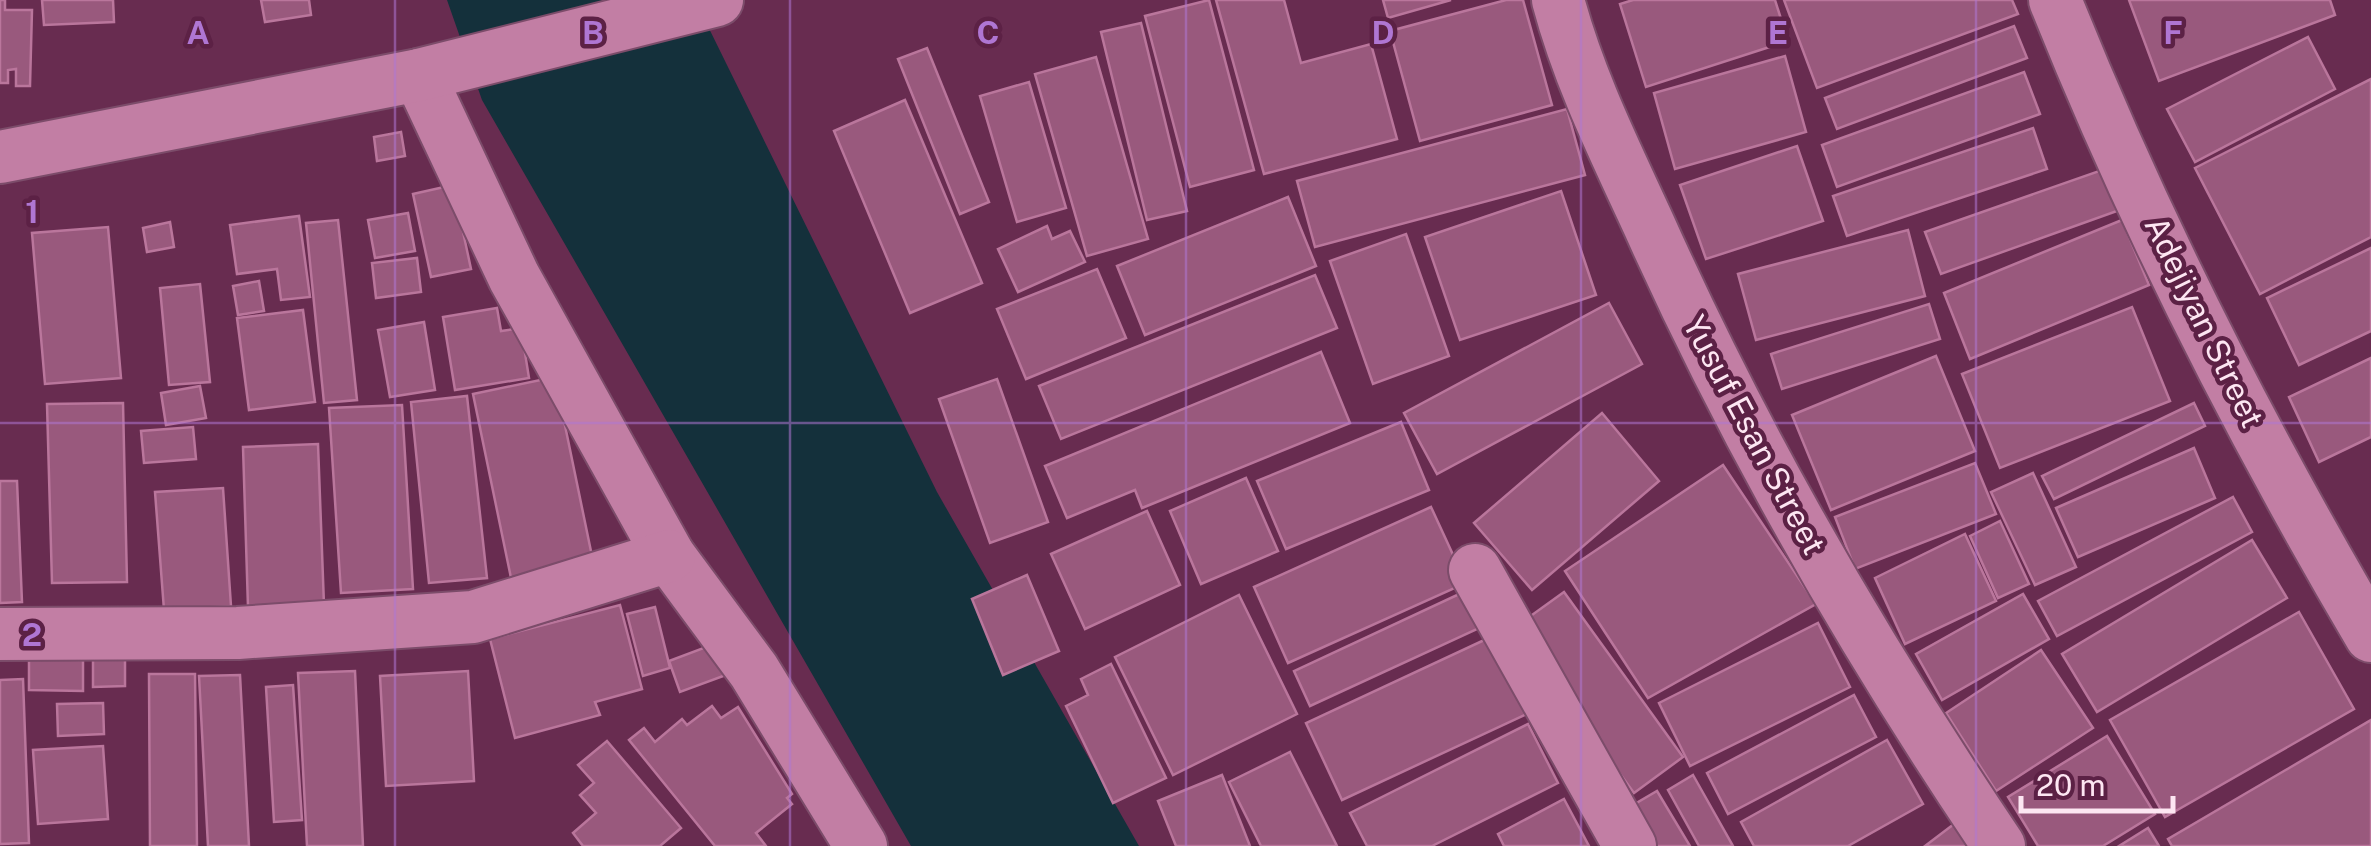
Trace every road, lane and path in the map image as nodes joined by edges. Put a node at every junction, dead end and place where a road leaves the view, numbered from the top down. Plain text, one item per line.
1 (717, 0) edge
2 (1558, 0) edge
3 (2055, 0) edge
4 (426, 73) junction
5 (0, 157) edge
6 (669, 556) junction
7 (1475, 570) dead end
8 (0, 634) edge
9 (2371, 636) edge
10 (861, 846) edge
11 (1630, 846) edge
12 (1999, 846) edge

1 - 4 street
2 - 12 street, Yusuf Esan Street
3 - 9 street, Adejiyan Street
4 - 5 street
4 - 6 street
6 - 8 street
6 - 10 street
7 - 11 street

